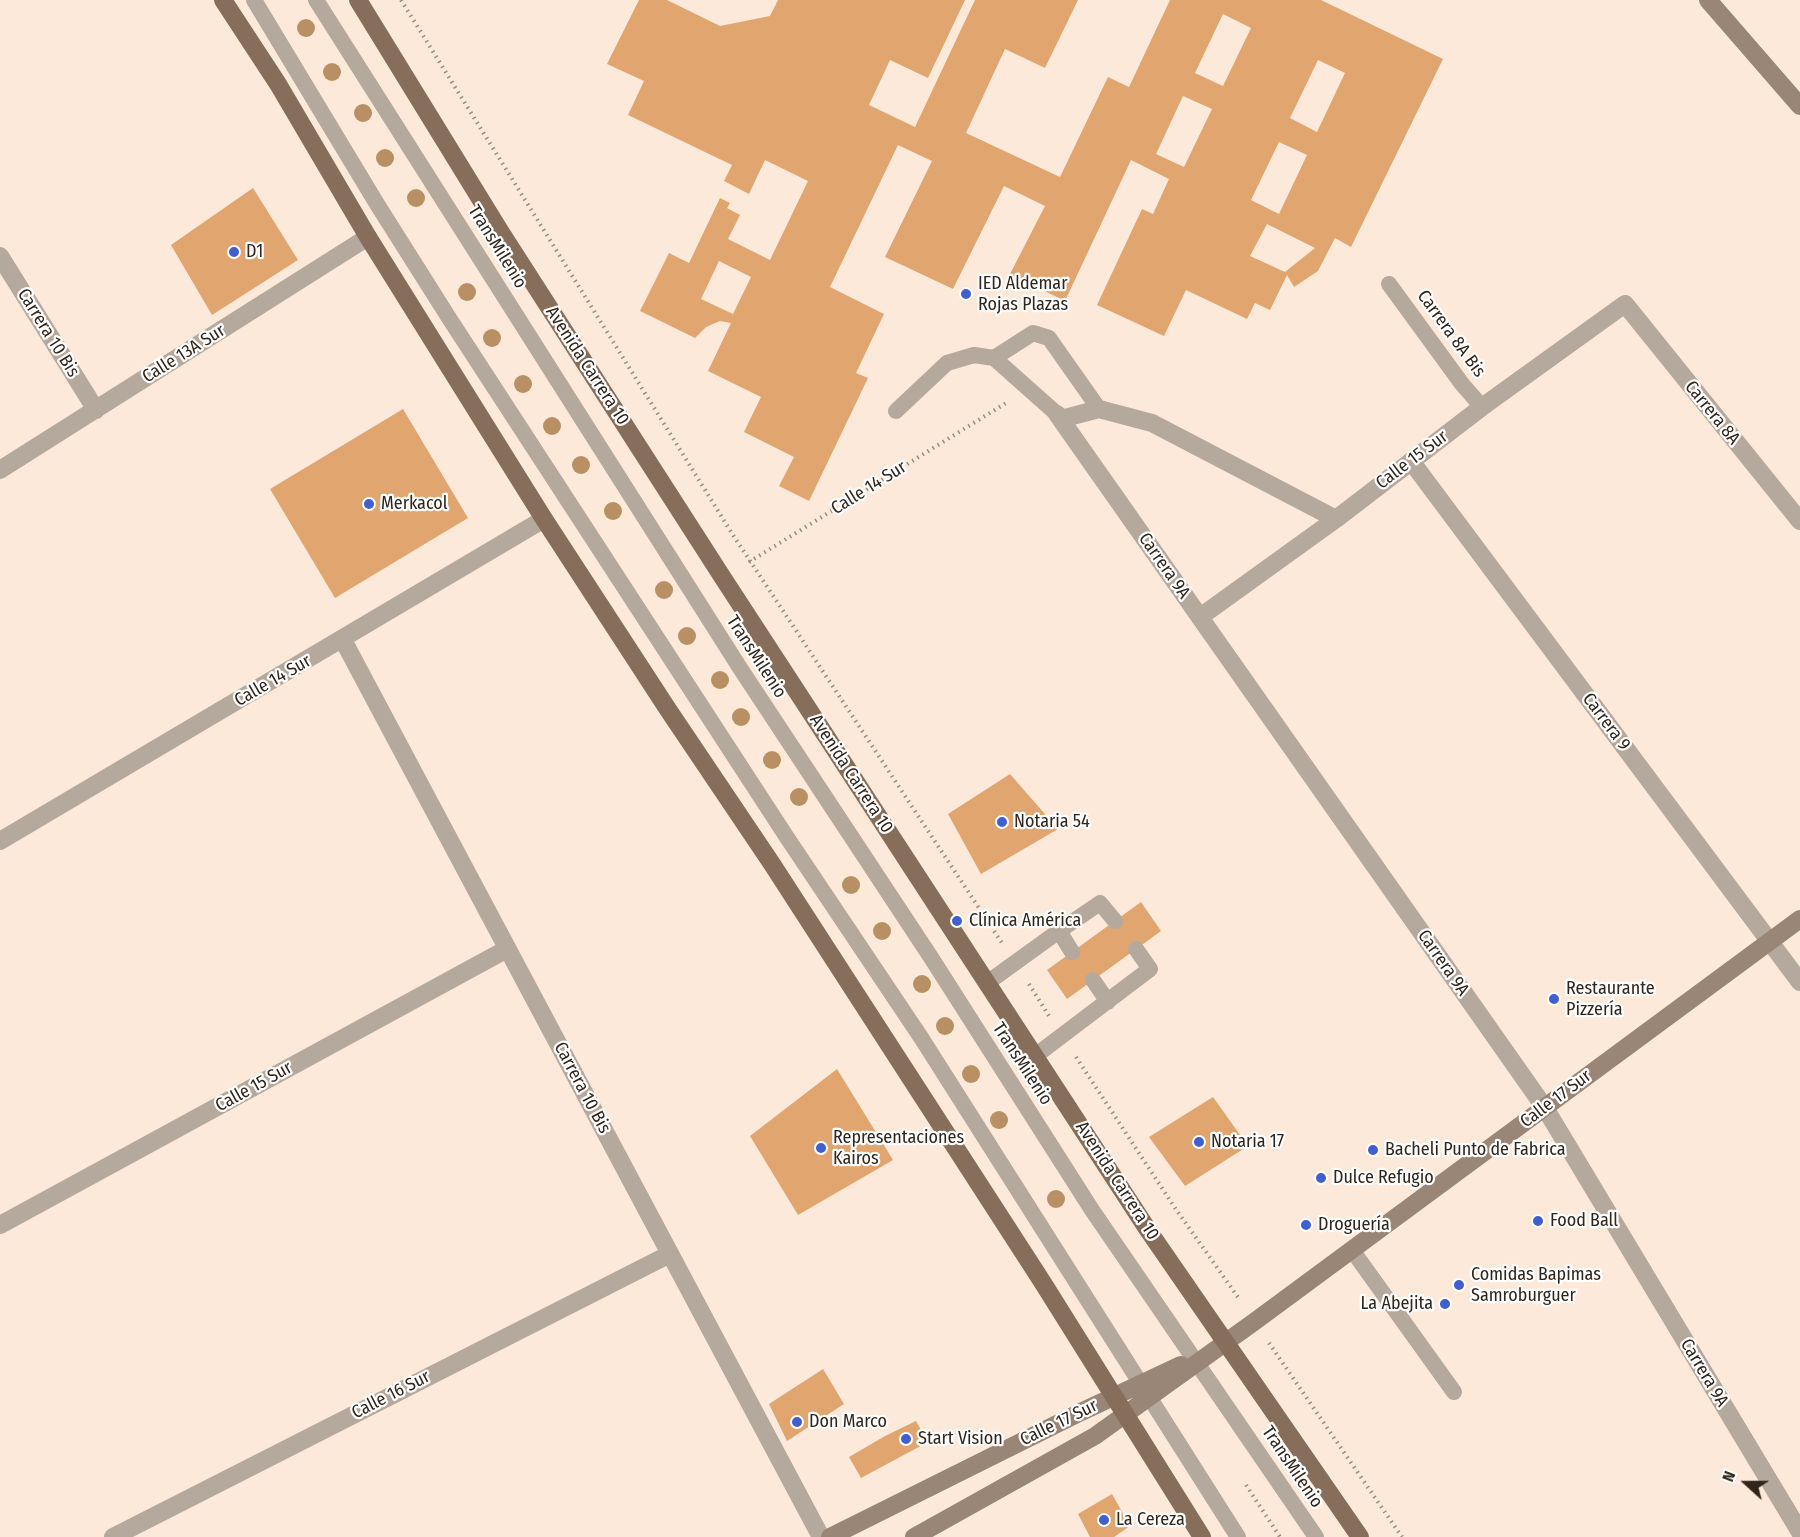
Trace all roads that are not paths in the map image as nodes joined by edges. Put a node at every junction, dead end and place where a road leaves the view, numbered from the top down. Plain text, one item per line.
1 (223, 0) edge
2 (254, 0) edge
3 (316, 0) edge
4 (358, 0) edge
5 (1711, 1) edge
6 (1800, 106) edge
7 (368, 237) junction
8 (0, 256) edge
9 (1389, 284) dead end
10 (1625, 304) joint
11 (994, 358) junction
12 (1482, 407) junction
13 (1100, 409) junction
14 (96, 410) junction
15 (896, 411) dead end
16 (1059, 416) junction
17 (1411, 462) junction
18 (0, 470) edge
19 (544, 519) junction
20 (1336, 519) junction
21 (1800, 521) edge
22 (1200, 617) junction
23 (343, 640) junction
24 (0, 841) edge
25 (1800, 919) edge
26 (1115, 921) dead end
27 (1059, 931) junction
28 (1770, 942) junction
29 (507, 949) junction
30 (1136, 949) dead end
31 (1072, 952) dead end
32 (1093, 980) dead end
33 (1800, 982) edge
34 (987, 983) junction
35 (1108, 1002) junction
36 (1035, 1056) junction
37 (1545, 1108) junction
38 (0, 1225) edge
39 (1352, 1250) junction
40 (670, 1254) junction
41 (1226, 1343) junction
42 (1196, 1361) junction
43 (1145, 1390) junction
44 (1454, 1392) dead end
45 (1114, 1396) junction
46 (1125, 1414) junction
47 (1800, 1532) edge
48 (113, 1537) edge
49 (821, 1537) edge
50 (830, 1537) edge
51 (914, 1537) edge
52 (1202, 1537) edge
53 (1238, 1537) edge
54 (1316, 1537) edge
55 (1360, 1537) edge

1 - 7 main road
2 - 43 lane
3 - 42 lane, TransMilenio
4 - 34 main road, Avenida Carrera 10
5 - 6 street
7 - 14 street, Calle 13A Sur
7 - 19 main road
8 - 14 street, Carrera 10 Bis
9 - 12 lane, Carrera 8A Bis
10 - 12 street, Calle 15 Sur
10 - 21 street, Carrera 8A
11 - 13 lane
11 - 15 lane
11 - 16 lane
12 - 17 street, Calle 15 Sur
13 - 16 street
13 - 20 street
14 - 18 street, Calle 13A Sur
16 - 22 street, Carrera 9A
17 - 20 street, Calle 15 Sur
17 - 28 street, Carrera 9
19 - 23 street, Calle 14 Sur
19 - 45 main road
20 - 22 street, Calle 15 Sur
22 - 37 street, Carrera 9A
23 - 24 street, Calle 14 Sur
23 - 29 street, Carrera 10 Bis
25 - 28 street, Calle 17 Sur
26 - 27 lane
27 - 31 lane
27 - 34 lane
28 - 33 street, Carrera 9
28 - 37 street, Calle 17 Sur
29 - 38 street, Calle 15 Sur
29 - 40 street, Carrera 10 Bis
30 - 35 lane
32 - 35 lane
34 - 36 main road, Avenida Carrera 10
35 - 36 lane
36 - 41 main road, Avenida Carrera 10
37 - 39 street, Calle 17 Sur
37 - 47 street, Carrera 9A
39 - 41 street, Calle 17 Sur
39 - 44 lane
40 - 48 street, Calle 16 Sur
40 - 49 street, Carrera 10 Bis
41 - 42 street, Calle 17 Sur
41 - 55 main road, Avenida Carrera 10
42 - 43 street, Calle 17 Sur
42 - 54 lane, TransMilenio
43 - 45 street, Calle 17 Sur
43 - 46 street, Calle 17 Sur
43 - 53 lane
45 - 46 main road
45 - 50 street, Calle 17 Sur
46 - 51 street, Calle 17 Sur
46 - 52 main road

